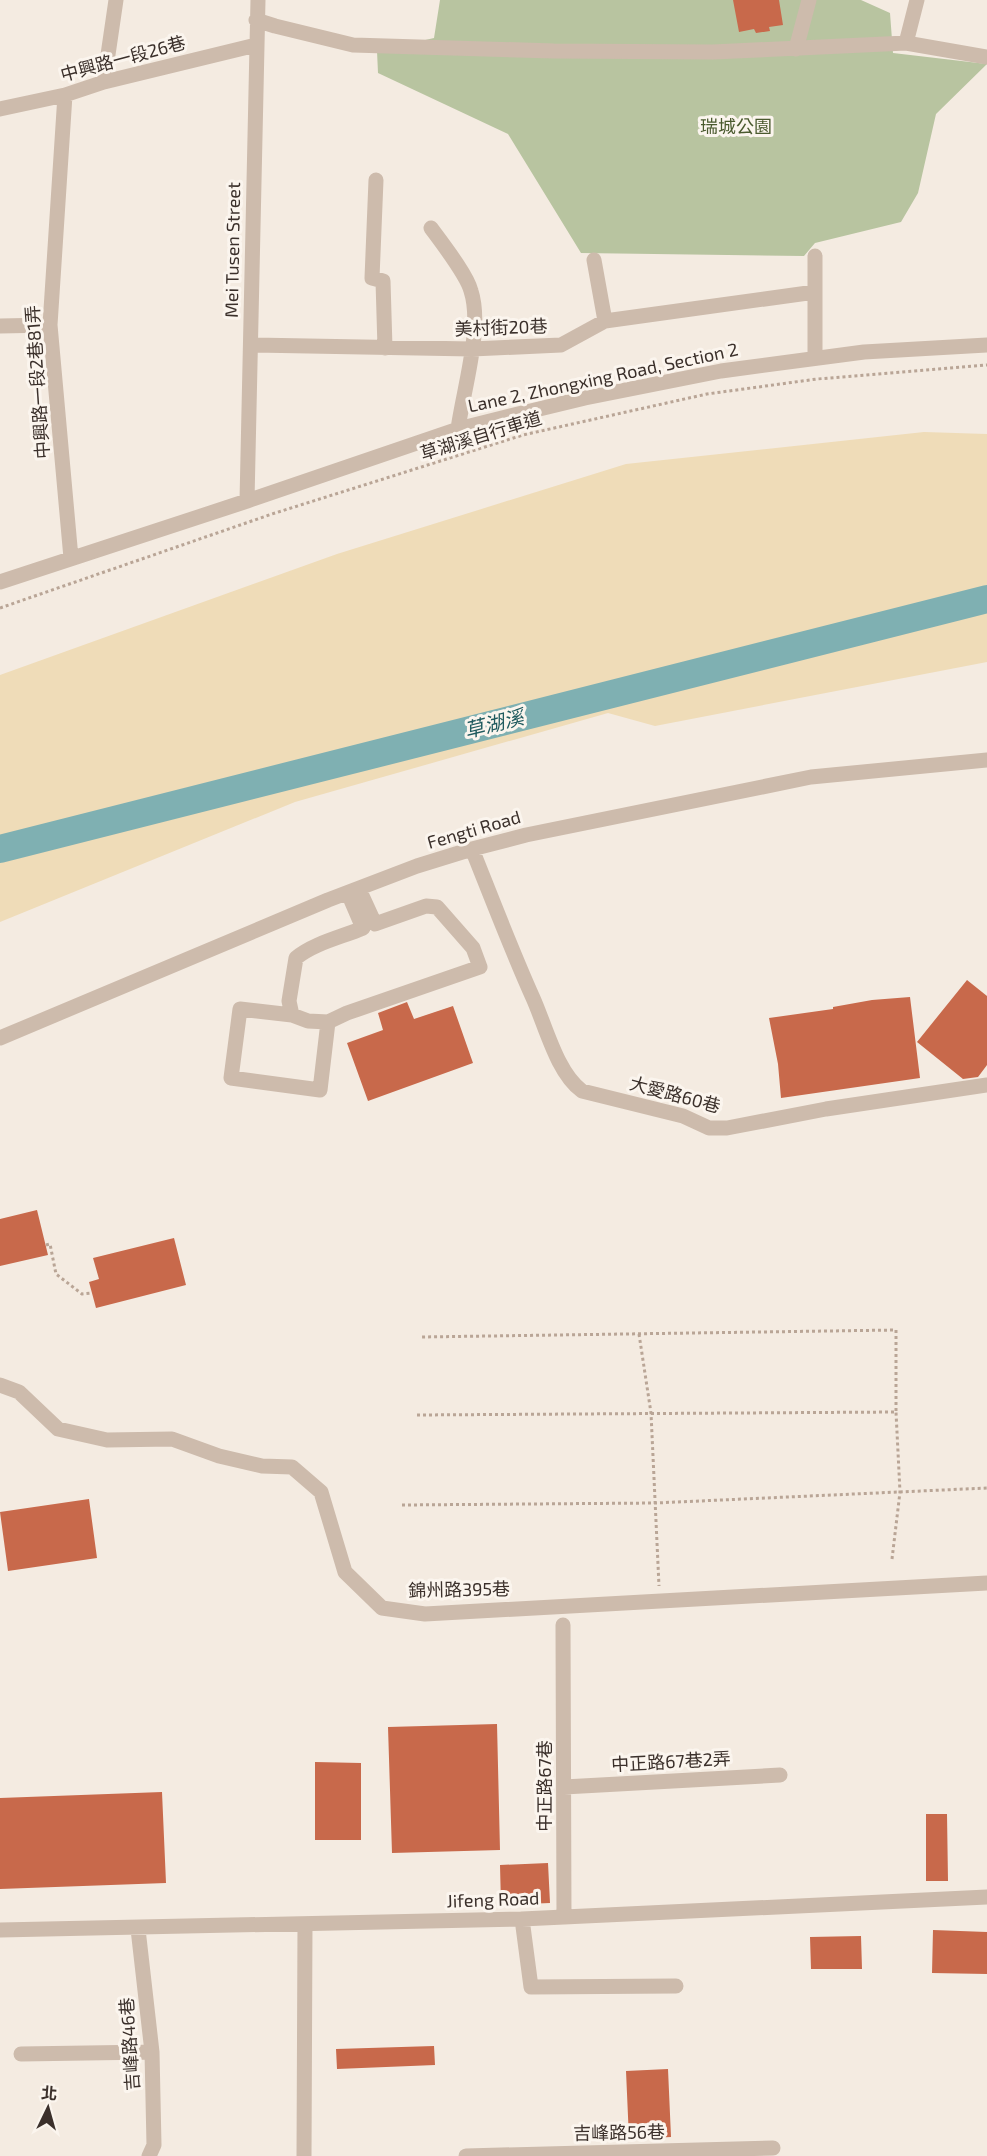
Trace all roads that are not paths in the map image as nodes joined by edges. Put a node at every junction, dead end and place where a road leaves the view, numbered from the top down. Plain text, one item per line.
1 (116, 0) edge
2 (258, 0) edge
3 (809, 0) edge
4 (917, 0) edge
5 (256, 20) junction
6 (906, 43) junction
7 (256, 45) junction
8 (796, 49) junction
9 (987, 57) edge
10 (104, 82) junction
11 (65, 95) junction
12 (0, 109) edge
13 (376, 180) dead end
14 (431, 228) dead end
15 (815, 256) dead end
16 (594, 260) dead end
17 (815, 292) junction
18 (604, 321) junction
19 (50, 325) junction
20 (0, 326) edge
21 (251, 345) junction
22 (987, 345) edge
23 (385, 348) junction
24 (472, 349) junction
25 (815, 357) junction
26 (458, 429) junction
27 (247, 501) junction
28 (71, 558) junction
29 (0, 582) edge
30 (987, 760) edge
31 (472, 849) junction
32 (353, 891) junction
33 (292, 1016) junction
34 (328, 1022) junction
35 (0, 1038) edge
36 (987, 1085) edge
37 (0, 1385) edge
38 (987, 1583) edge
39 (563, 1625) dead end
40 (780, 1775) dead end
41 (564, 1787) junction
42 (987, 1897) edge
43 (564, 1917) junction
44 (522, 1919) junction
45 (305, 1924) junction
46 (138, 1929) junction
47 (0, 1930) edge
48 (676, 1986) dead end
49 (152, 2052) junction
50 (21, 2054) dead end
51 (773, 2148) dead end
52 (149, 2156) edge
53 (304, 2156) edge
54 (466, 2156) edge

1 - 10 street
2 - 5 street, Mei Tusen Street
3 - 8 street
4 - 6 street
5 - 7 street, Mei Tusen Street
5 - 8 street
6 - 8 street
6 - 9 street
7 - 10 street, 中興路一段26巷
7 - 21 street, Mei Tusen Street
10 - 11 street, 中興路一段26巷
11 - 12 street, 中興路一段26巷
11 - 19 street, 中興路一段2巷81弄
13 - 23 street
14 - 24 street
15 - 17 street
16 - 18 street
17 - 18 street, 美村街20巷
17 - 25 street
18 - 24 street, 美村街20巷
19 - 20 street
19 - 28 street, 中興路一段2巷81弄
21 - 23 street, 美村街20巷
21 - 27 street, Mei Tusen Street
22 - 25 street, Lane 2, Zhongxing Road, Section 2
23 - 24 street, 美村街20巷
24 - 26 street
25 - 26 street, Lane 2, Zhongxing Road, Section 2
26 - 27 street, Lane 2, Zhongxing Road, Section 2
27 - 28 street, Lane 2, Zhongxing Road, Section 2
28 - 29 street, Lane 2, Zhongxing Road, Section 2
30 - 31 street, Fengti Road
31 - 32 street, Fengti Road
31 - 36 street, 大愛路60巷
32 - 33 street
32 - 34 street
32 - 35 street, Fengti Road
33 - 34 street
33 - 34 street
37 - 38 street, 錦州路395巷
39 - 41 street, 中正路67巷
40 - 41 street, 中正路67巷2弄
41 - 43 street, 中正路67巷
42 - 43 street, Jifeng Road
43 - 44 street, Jifeng Road
44 - 45 street, Jifeng Road
44 - 48 street
45 - 46 street, Jifeng Road
45 - 53 street
46 - 47 street, Jifeng Road
46 - 49 street, 吉峰路46巷
49 - 50 street
49 - 52 street, 吉峰路46巷
51 - 54 street, 吉峰路56巷

